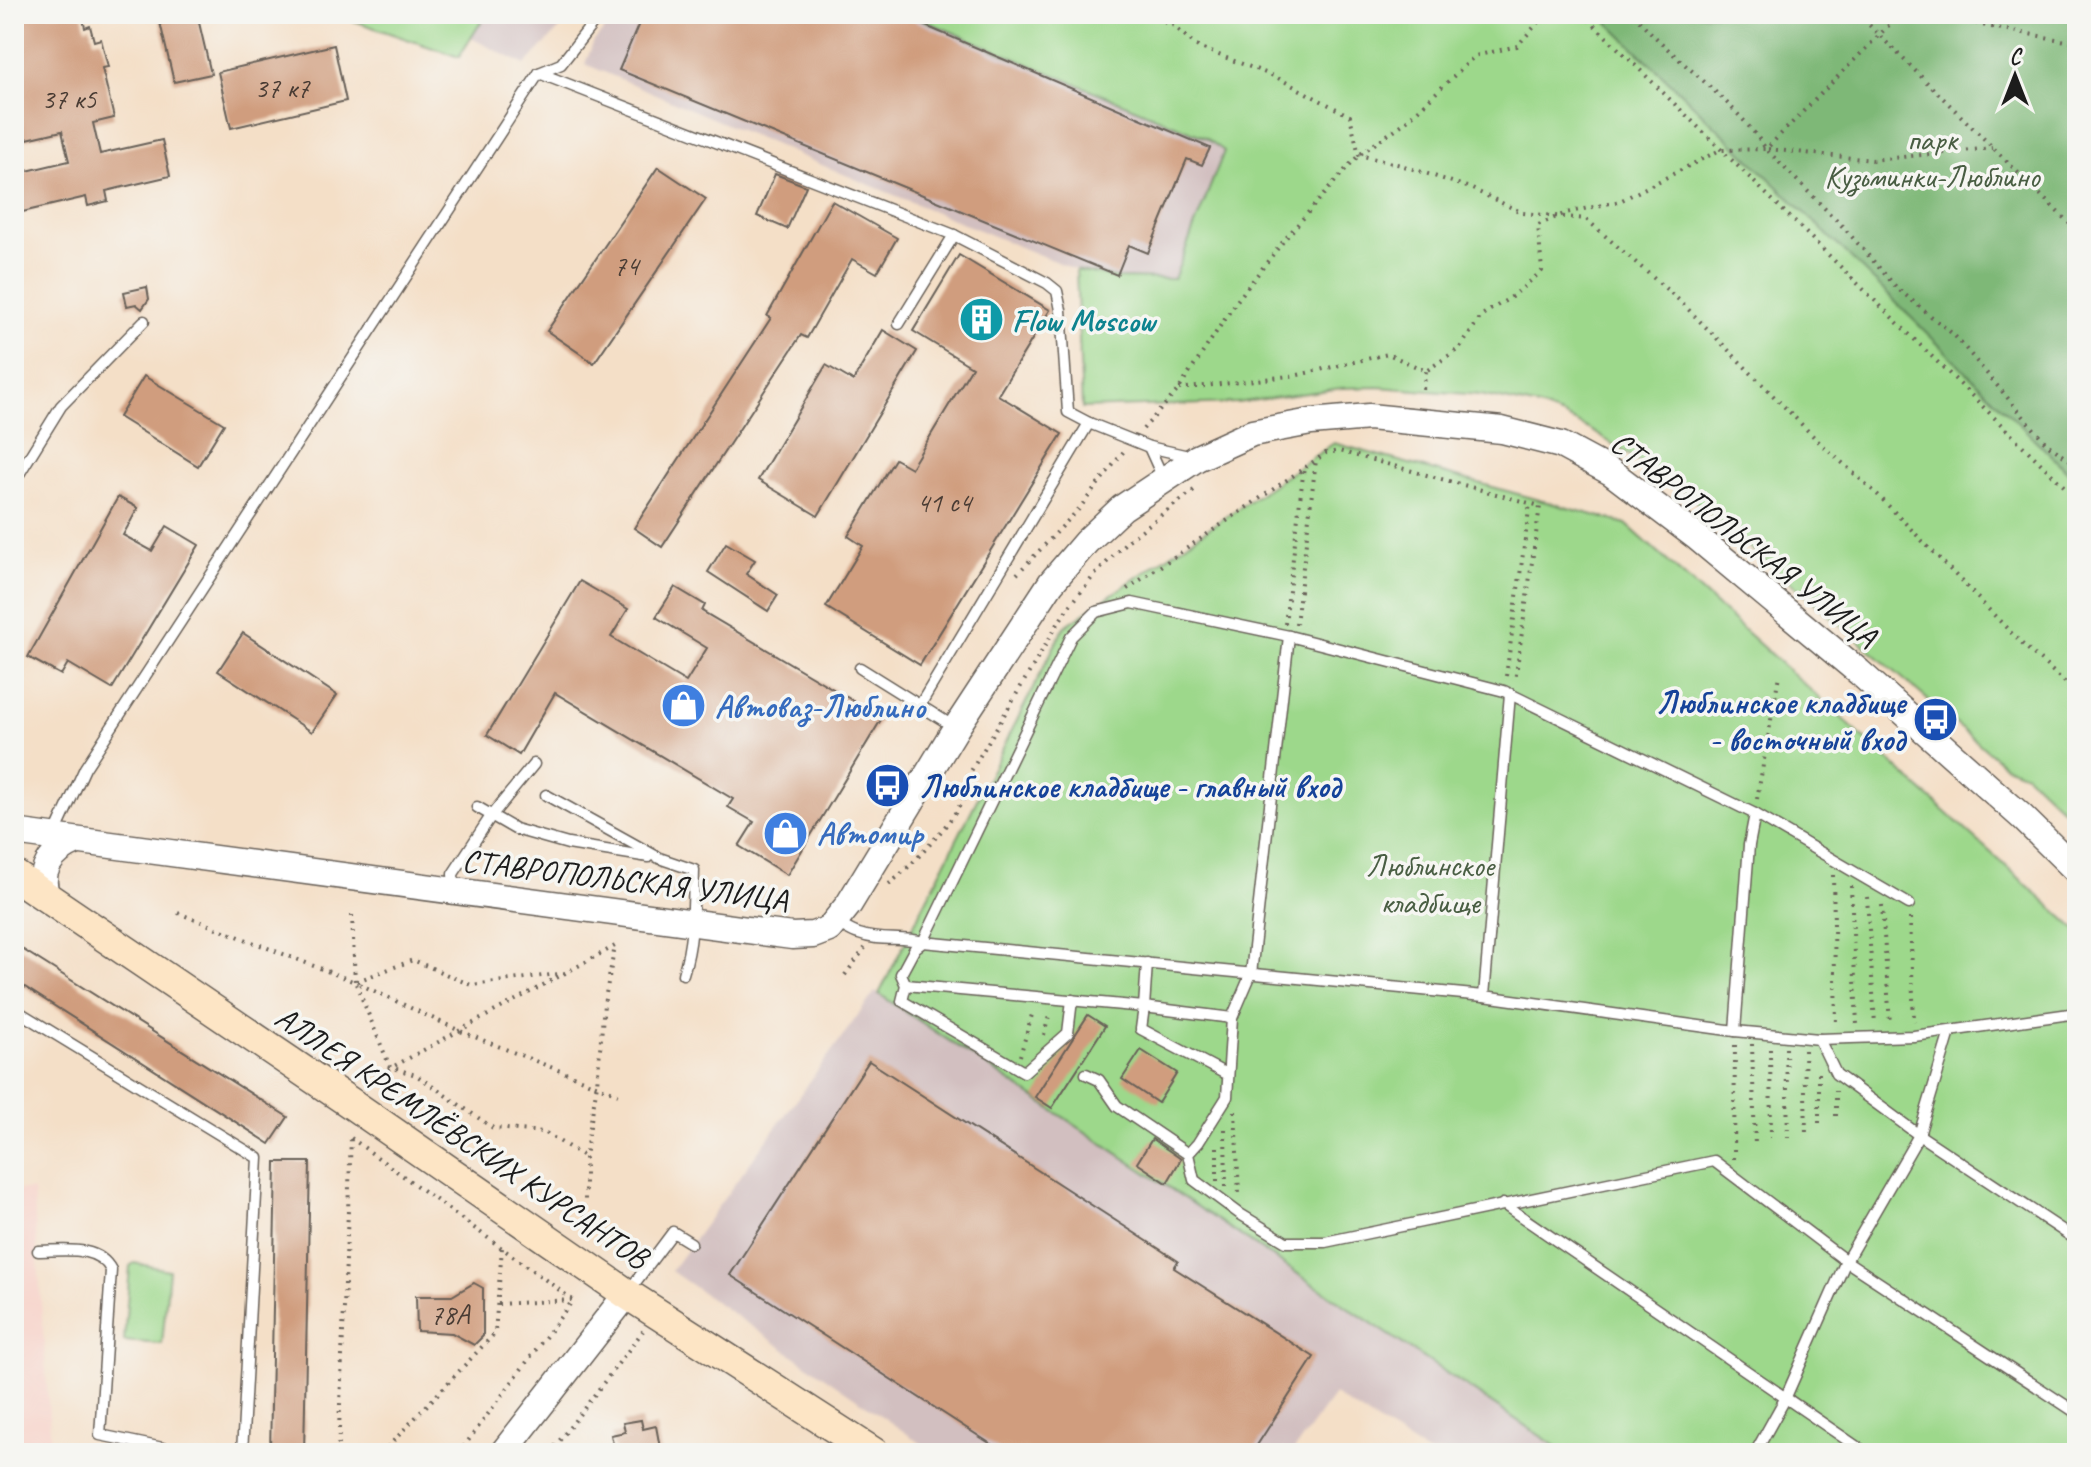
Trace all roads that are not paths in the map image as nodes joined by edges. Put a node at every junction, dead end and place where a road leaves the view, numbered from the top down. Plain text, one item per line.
1 (600, 14) edge
2 (539, 73) junction
3 (954, 235) junction
4 (144, 321) dead end
5 (899, 324) dead end
6 (1089, 423) junction
7 (1149, 447) junction
8 (1203, 468) junction
9 (1163, 478) junction
10 (14, 482) edge
11 (1289, 636) junction
12 (860, 668) dead end
13 (1507, 692) junction
14 (920, 705) junction
15 (956, 728) junction
16 (534, 764) dead end
17 (546, 795) dead end
18 (477, 807) dead end
19 (1755, 814) junction
20 (491, 816) junction
21 (14, 832) edge
22 (65, 839) junction
23 (659, 858) junction
24 (2077, 871) edge
25 (16, 877) edge
26 (454, 893) junction
27 (48, 900) junction
28 (1909, 904) road end
29 (836, 923) junction
30 (693, 924) junction
31 (923, 942) junction
32 (1147, 963) junction
33 (683, 974) dead end
34 (1251, 974) junction
35 (906, 985) junction
36 (1484, 996) junction
37 (1072, 1000) junction
38 (1144, 1007) junction
39 (14, 1009) edge
40 (2077, 1013) edge
41 (1232, 1018) junction
42 (1735, 1031) junction
43 (1950, 1032) junction
44 (1819, 1039) junction
45 (1086, 1074) dead end
46 (1228, 1075) junction
47 (1919, 1135) junction
48 (1188, 1154) junction
49 (1503, 1204) junction
50 (2077, 1240) edge
51 (691, 1243) dead end
52 (38, 1251) dead end
53 (1846, 1261) junction
54 (627, 1294) junction
55 (1785, 1399) junction
56 (2077, 1413) edge
57 (857, 1449) edge
58 (187, 1453) edge
59 (242, 1453) edge
60 (503, 1453) edge
61 (1755, 1453) edge
62 (1866, 1453) edge

1 - 2 lane
2 - 3 lane
2 - 22 lane
3 - 5 lane
3 - 6 lane
4 - 10 lane
6 - 7 lane
6 - 14 lane
7 - 8 lane
7 - 9 lane
8 - 9 street, СТАВРОПОЛЬСКАЯ УЛИЦА
8 - 24 street, СТАВРОПОЛЬСКАЯ УЛИЦА
9 - 15 street, СТАВРОПОЛЬСКАЯ УЛИЦА
11 - 13 lane
11 - 31 lane
11 - 34 lane
12 - 14 lane
13 - 19 lane
13 - 36 lane
14 - 15 lane
15 - 29 street, СТАВРОПОЛЬСКАЯ УЛИЦА
16 - 20 lane
17 - 23 lane
18 - 20 lane
19 - 28 lane
19 - 42 lane
20 - 23 lane
20 - 26 lane
21 - 22 street, СТАВРОПОЛЬСКАЯ УЛИЦА
22 - 26 street, СТАВРОПОЛЬСКАЯ УЛИЦА
22 - 27 street
23 - 30 lane
25 - 27 main road, АЛЛЕЯ КРЕМЛЁВСКИХ КУРСАНТОВ
26 - 30 street, СТАВРОПОЛЬСКАЯ УЛИЦА
27 - 54 main road, АЛЛЕЯ КРЕМЛЁВСКИХ КУРСАНТОВ
29 - 30 street, СТАВРОПОЛЬСКАЯ УЛИЦА
29 - 31 lane
30 - 33 lane
31 - 32 lane
31 - 35 lane
32 - 34 lane
32 - 38 lane
34 - 36 lane
34 - 41 lane
35 - 37 lane
35 - 37 lane
36 - 42 lane
37 - 38 lane
38 - 41 lane
38 - 46 lane
39 - 59 lane
40 - 43 lane
41 - 46 lane
42 - 44 lane
43 - 44 lane
43 - 47 lane
44 - 47 lane
45 - 48 lane
46 - 48 lane
47 - 50 lane
47 - 53 lane
48 - 49 lane
49 - 53 lane
49 - 55 lane
51 - 54 lane
52 - 58 lane
53 - 55 lane
53 - 56 lane
54 - 57 main road, АЛЛЕЯ КРЕМЛЁВСКИХ КУРСАНТОВ
54 - 60 street
55 - 61 lane
55 - 62 lane

